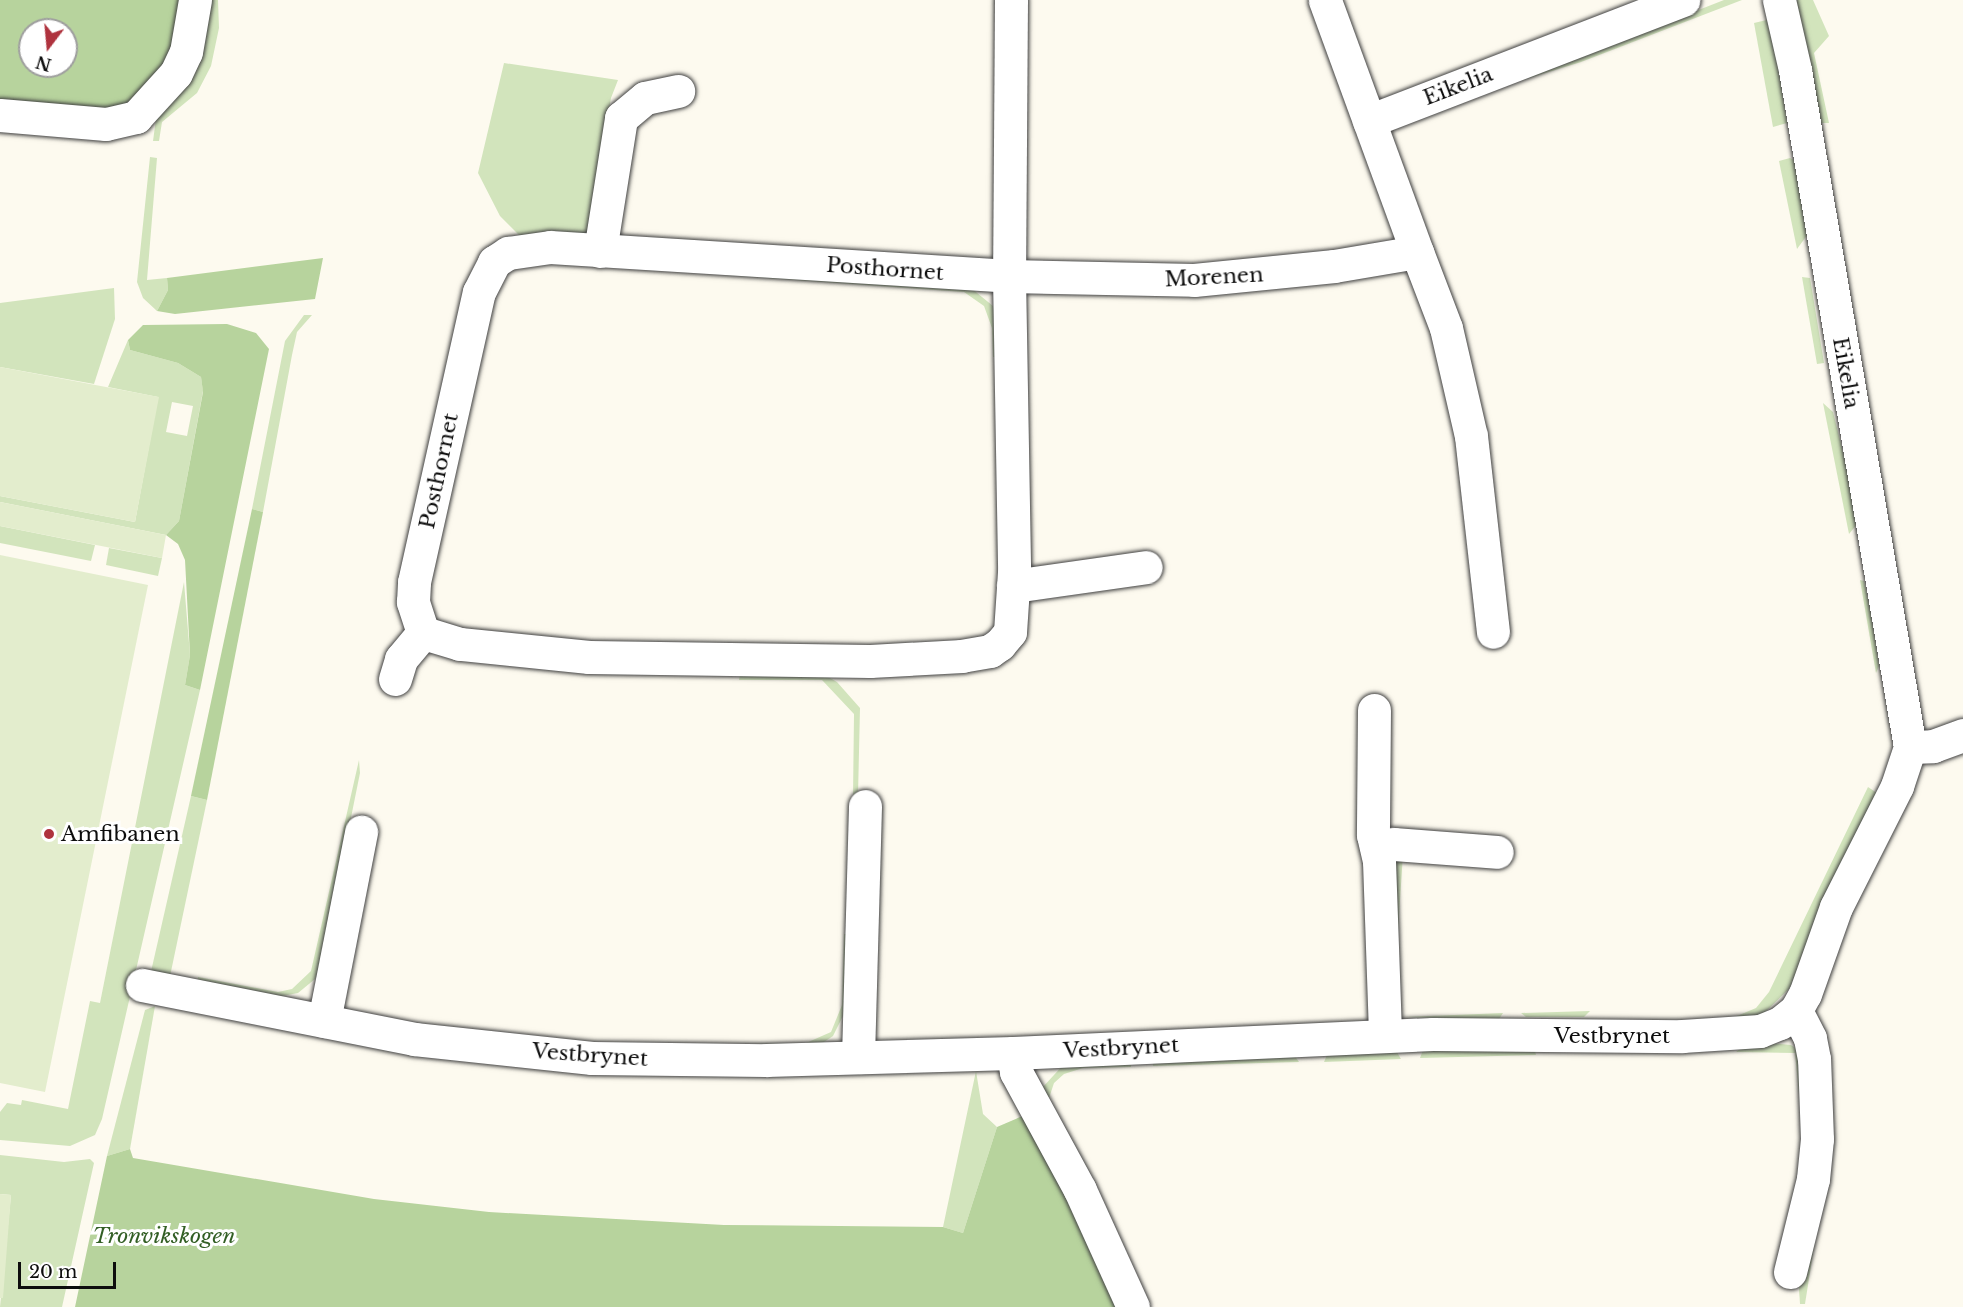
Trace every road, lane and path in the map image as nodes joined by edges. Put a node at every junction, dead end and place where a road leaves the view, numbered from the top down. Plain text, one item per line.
1 (195, 0) edge
2 (1011, 0) edge
3 (1325, 0) edge
4 (1683, 0) edge
5 (1779, 0) edge
6 (678, 91) dead end
7 (0, 115) edge
8 (1369, 121) junction
9 (600, 251) junction
10 (1417, 252) junction
11 (1009, 276) junction
12 (1146, 567) dead end
13 (1013, 586) junction
14 (1492, 632) dead end
15 (423, 633) junction
16 (395, 679) dead end
17 (1374, 710) dead end
18 (1963, 735) edge
19 (1910, 747) junction
20 (866, 806) dead end
21 (361, 832) dead end
22 (1376, 846) junction
23 (1497, 852) dead end
24 (142, 985) dead end
25 (1796, 1010) junction
26 (324, 1021) junction
27 (1385, 1035) junction
28 (1013, 1053) junction
29 (858, 1057) junction
30 (1790, 1272) dead end
31 (1133, 1307) edge

1 - 7 street
2 - 11 street
3 - 8 street
4 - 8 street, Eikelia
5 - 19 street, Eikelia
6 - 9 street
8 - 10 street
9 - 11 street, Posthornet
9 - 15 street, Posthornet
10 - 11 street, Morenen
10 - 14 street
11 - 13 street
12 - 13 street
13 - 15 street
15 - 16 street
17 - 22 street
18 - 19 street
19 - 25 street
20 - 29 street
21 - 26 street
22 - 23 street
22 - 27 street
24 - 26 street, Vestbrynet
25 - 27 street, Vestbrynet
25 - 30 street
26 - 29 street, Vestbrynet
27 - 28 street, Vestbrynet
28 - 29 street, Vestbrynet
28 - 31 street

